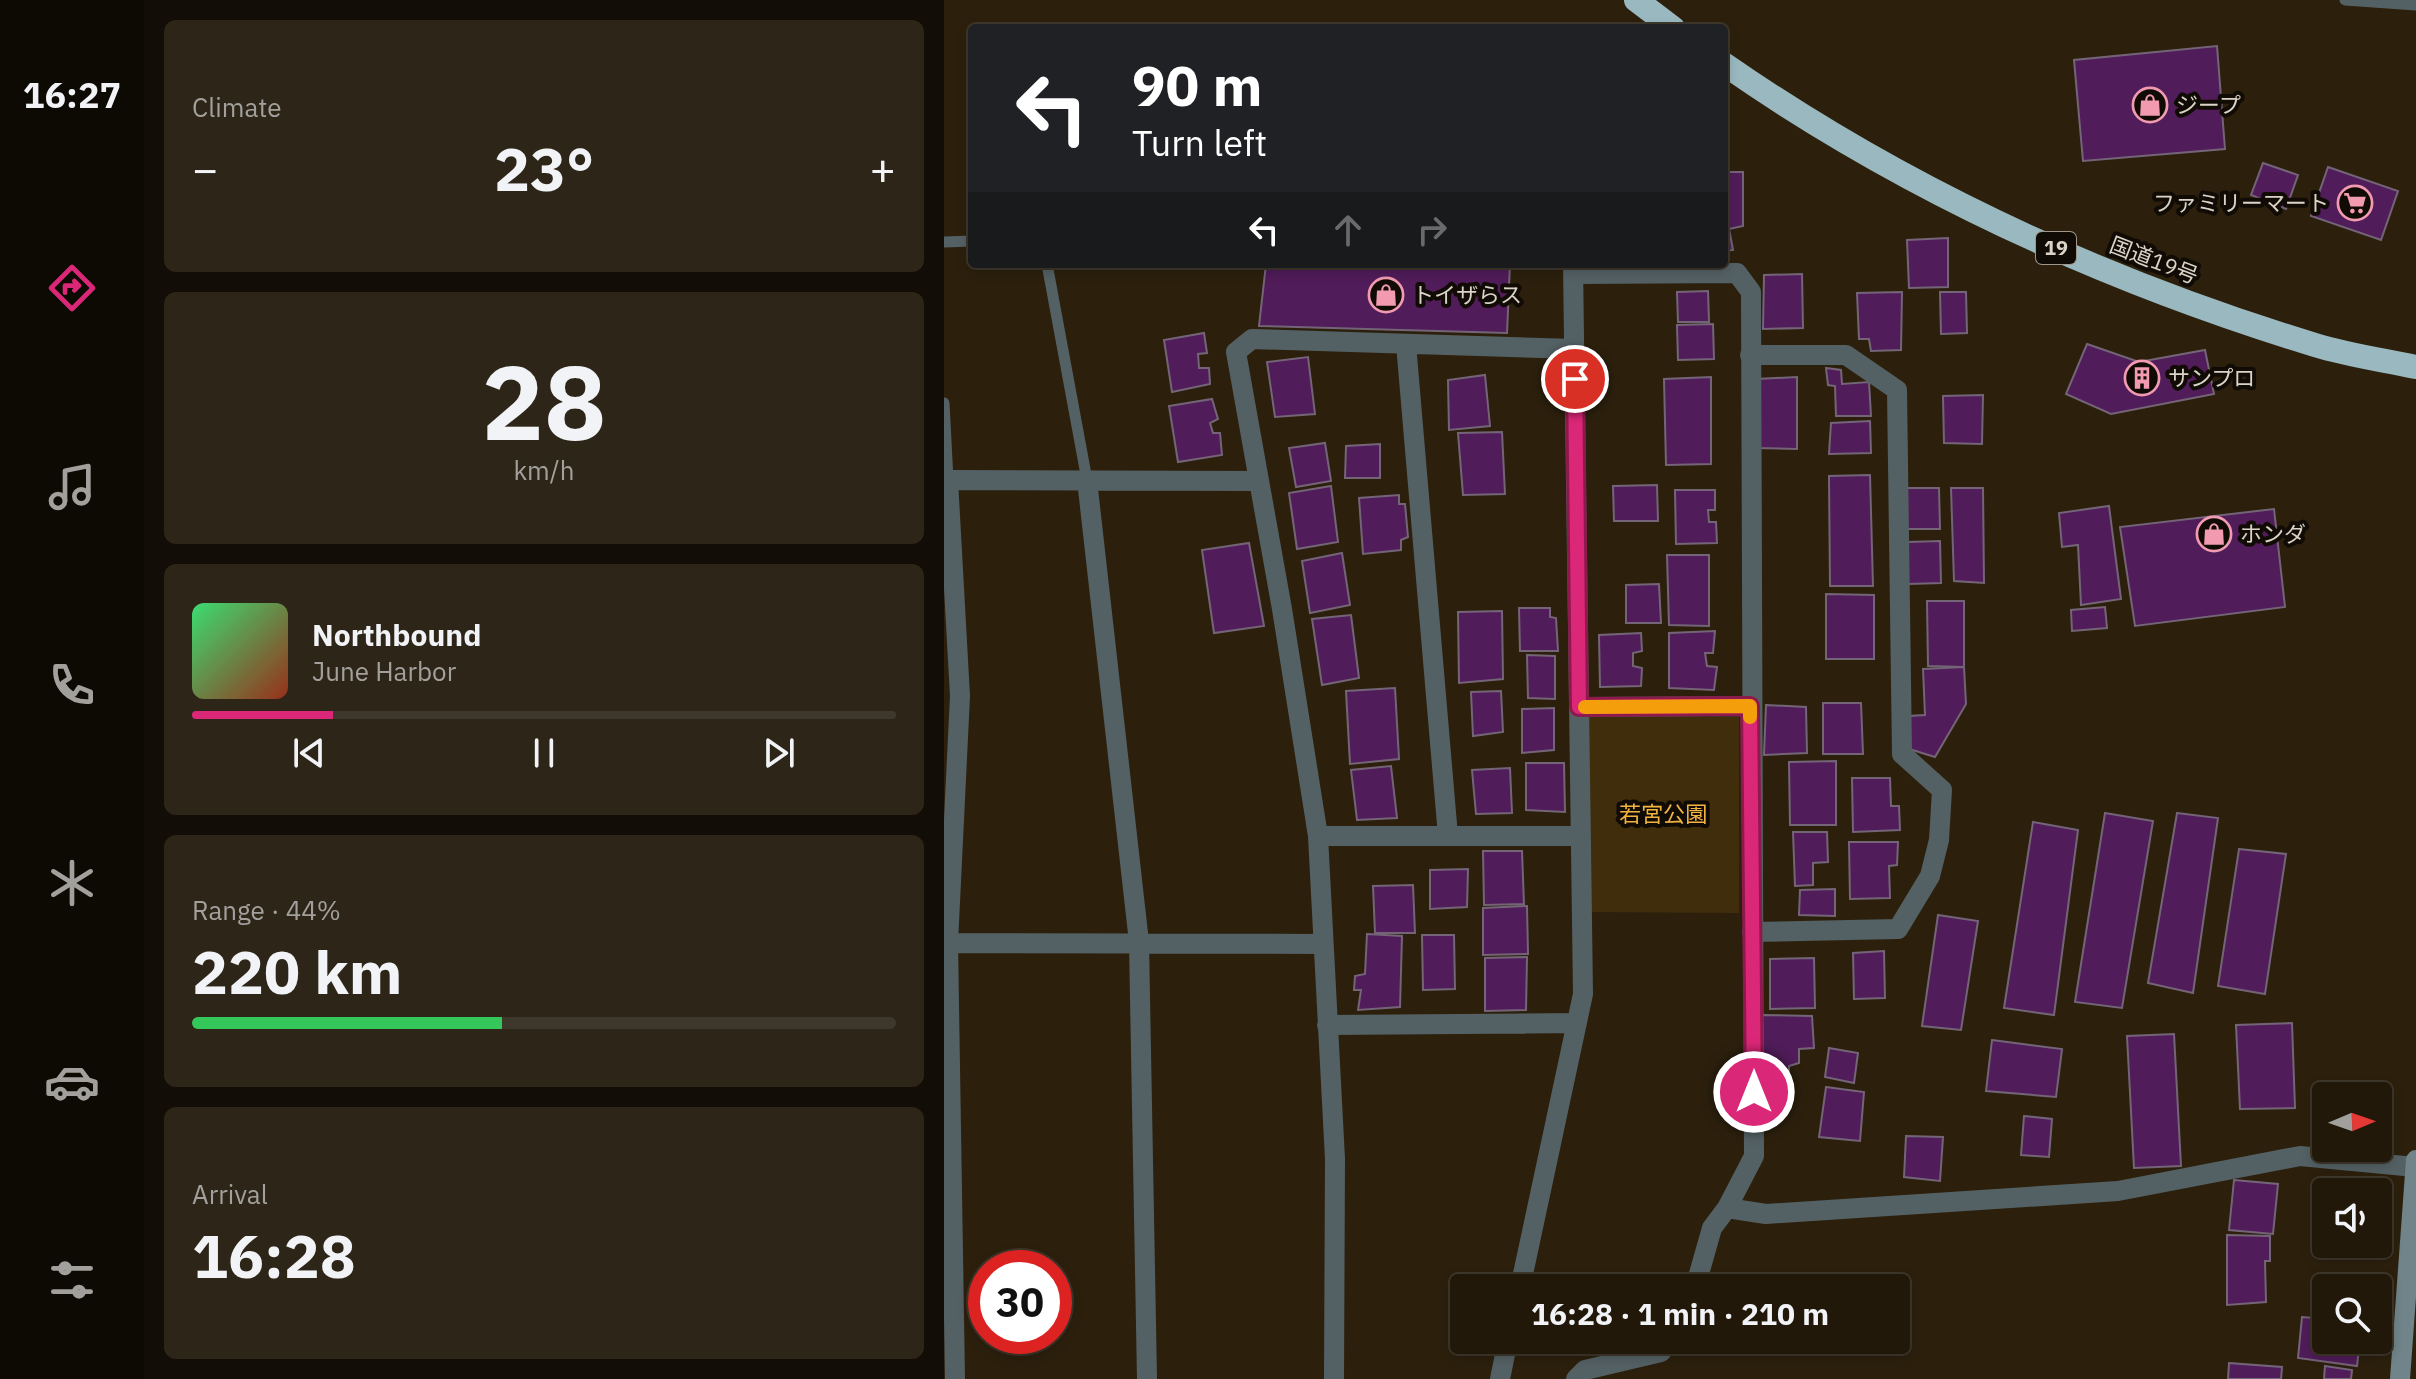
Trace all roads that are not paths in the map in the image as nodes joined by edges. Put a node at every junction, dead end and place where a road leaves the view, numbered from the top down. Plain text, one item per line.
1 (1636, 0) edge
2 (2345, 0) edge
3 (2416, 5) edge
4 (1668, 24) edge
5 (1728, 67) edge
6 (968, 241) edge
7 (944, 242) edge
8 (1048, 268) edge
9 (1574, 269) edge
10 (1406, 344) junction
11 (1574, 349) junction
12 (1750, 355) junction
13 (2416, 367) edge
14 (944, 403) edge
15 (946, 480) edge
16 (1087, 480) junction
17 (1259, 481) junction
18 (1750, 706) junction
19 (1579, 707) junction
20 (1318, 836) junction
21 (1448, 836) junction
22 (1581, 836) junction
23 (1752, 932) junction
24 (1139, 942) junction
25 (946, 943) edge
26 (1323, 944) junction
27 (1577, 1023) junction
28 (1327, 1025) junction
29 (2416, 1160) edge
30 (2415, 1167) edge
31 (2414, 1199) edge
32 (1727, 1208) junction
33 (1523, 1274) edge
34 (1699, 1274) edge
35 (1505, 1354) edge
36 (1656, 1354) edge
37 (1615, 1371) edge
38 (2406, 1377) edge
39 (955, 1379) edge
40 (1147, 1379) edge
41 (1334, 1379) edge
42 (1500, 1379) edge
43 (1576, 1379) edge

1 - 4 highway
2 - 3 lane
5 - 13 highway, 国道19号 / 19
6 - 7 lane
8 - 16 lane
9 - 11 street
9 - 12 street
10 - 11 street
10 - 17 street
10 - 21 street
11 - 19 street
12 - 18 street
12 - 23 street
14 - 15 lane
15 - 16 street
15 - 25 street
16 - 17 street
16 - 24 street
17 - 20 street
18 - 19 street
18 - 23 street
19 - 22 street
20 - 21 street
20 - 26 street
21 - 22 street
22 - 27 street
23 - 32 street
24 - 25 street
24 - 26 street
24 - 40 street
25 - 39 street
26 - 28 street
27 - 28 street
27 - 33 street
28 - 41 street
29 - 30 main road
30 - 31 main road
30 - 32 street
31 - 38 main road
32 - 34 street
35 - 42 street
36 - 37 street
37 - 43 street

